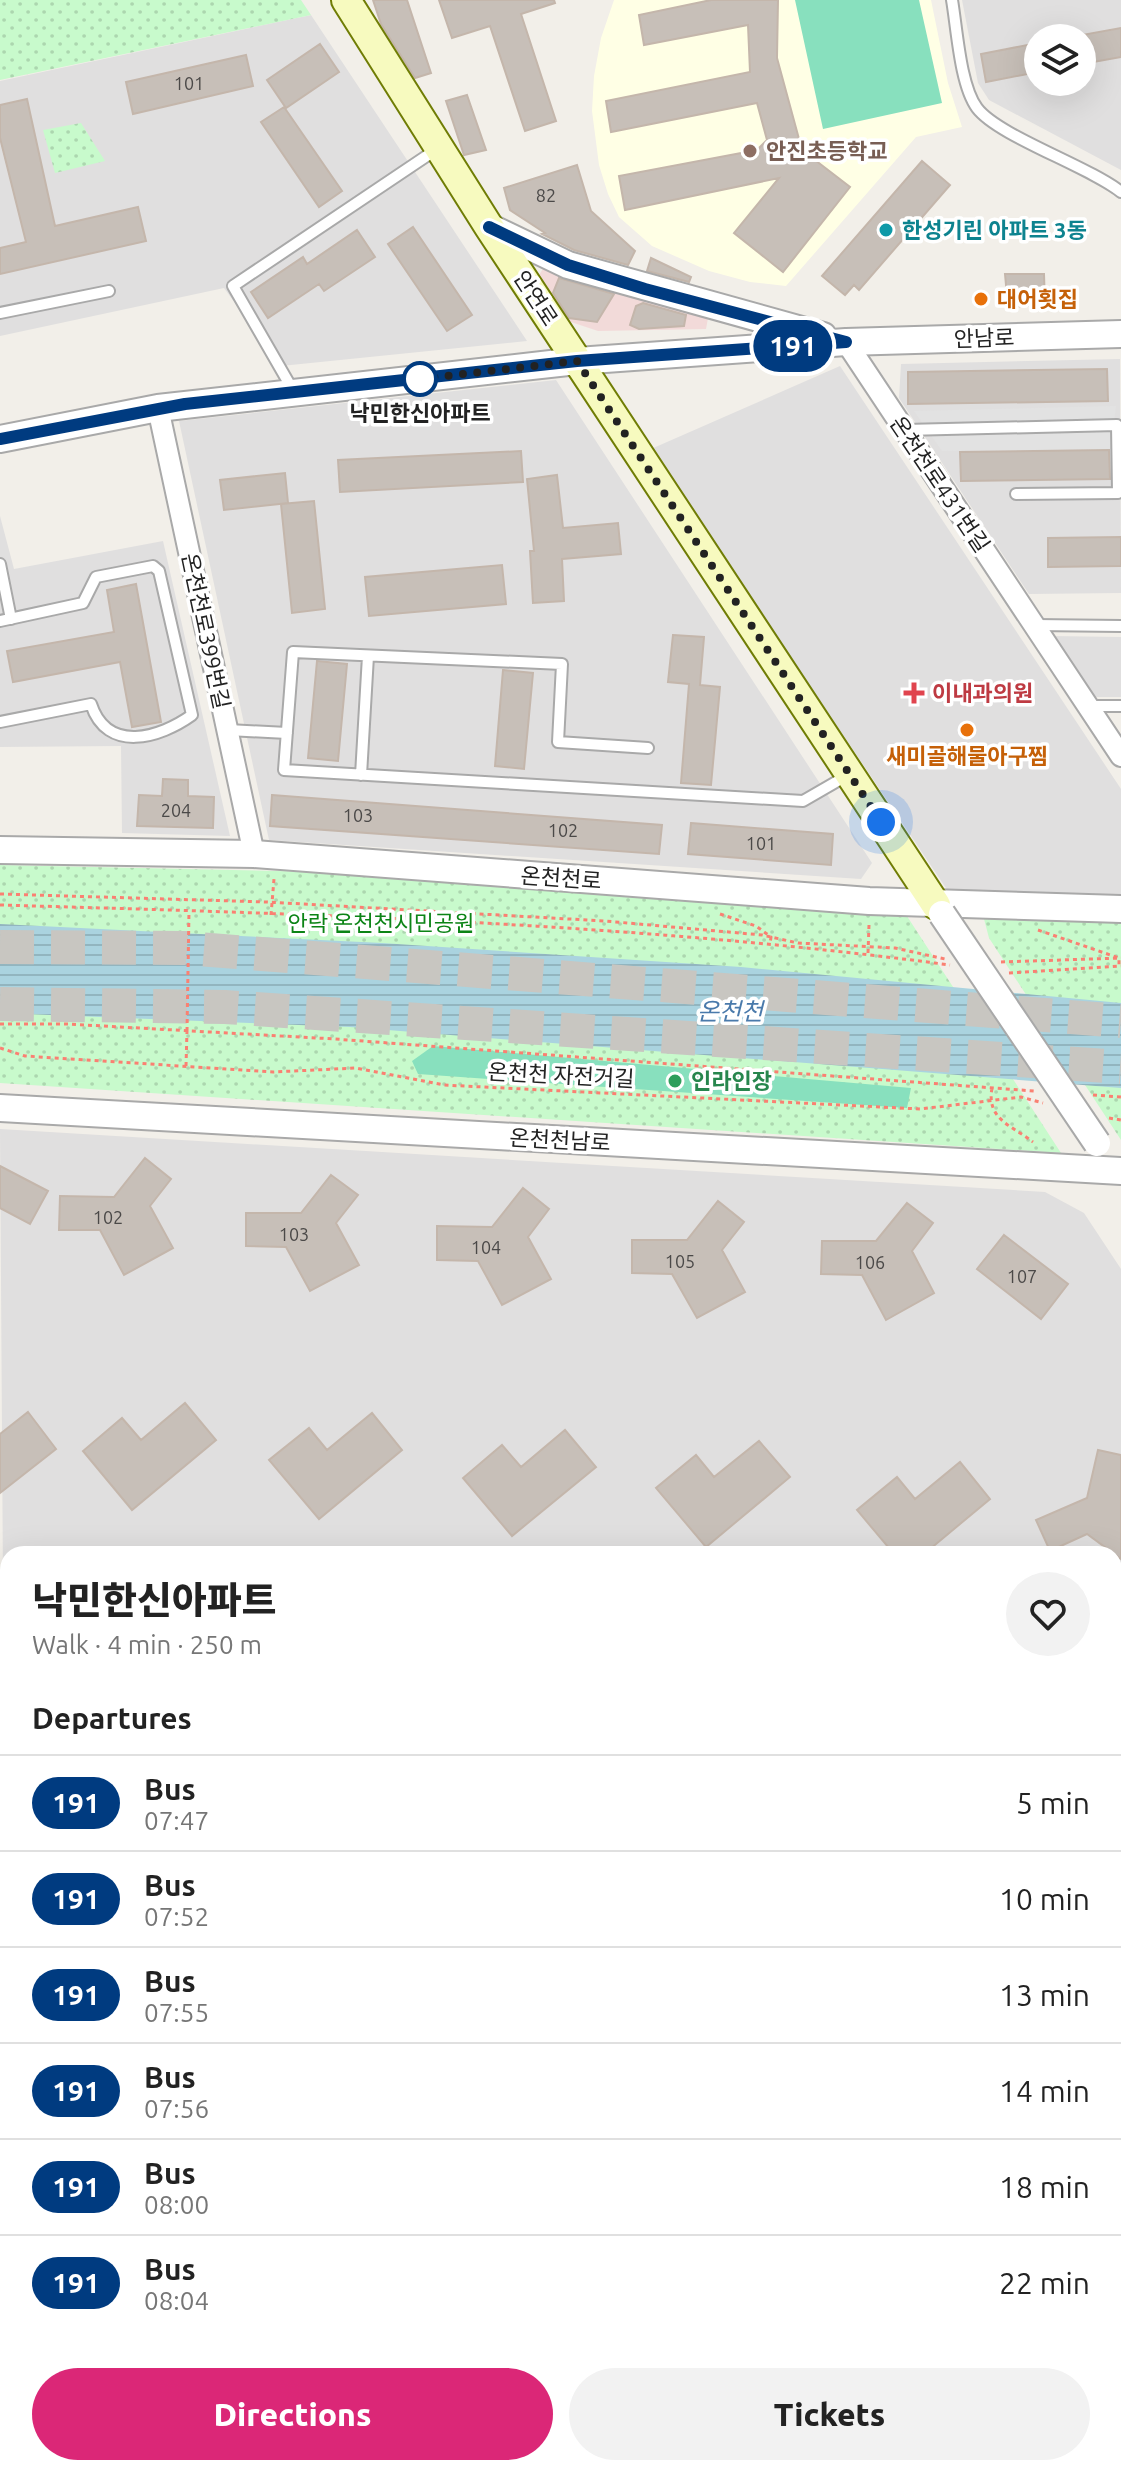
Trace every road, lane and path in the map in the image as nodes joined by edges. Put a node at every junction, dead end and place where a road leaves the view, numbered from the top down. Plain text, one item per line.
1 (346, 0) edge
2 (952, 0) edge
3 (439, 148) junction
4 (1121, 192) edge
5 (489, 227) junction
6 (109, 291) dead end
7 (0, 313) edge
8 (1121, 334) edge
9 (846, 342) junction
10 (577, 361) junction
11 (294, 392) junction
12 (158, 408) junction
13 (905, 430) junction
14 (0, 439) edge
15 (1016, 494) dead end
16 (0, 564) edge
17 (6, 620) edge
18 (1034, 625) junction
19 (1121, 626) edge
20 (368, 656) junction
21 (1088, 706) junction
22 (1121, 706) edge
23 (0, 722) edge
24 (228, 730) junction
25 (287, 733) junction
26 (648, 748) dead end
27 (1121, 756) edge
28 (850, 774) junction
29 (361, 775) junction
30 (0, 850) edge
31 (265, 855) junction
32 (0, 894) edge
33 (190, 899) junction
34 (272, 902) junction
35 (0, 905) edge
36 (1017, 907) junction
37 (939, 909) junction
38 (1121, 909) edge
39 (189, 911) junction
40 (271, 915) junction
41 (771, 937) junction
42 (770, 945) junction
43 (869, 947) junction
44 (868, 955) junction
45 (1120, 958) edge
46 (957, 959) dead end
47 (1000, 962) dead end
48 (956, 966) dead end
49 (1120, 966) edge
50 (1001, 972) dead end
51 (0, 1024) edge
52 (187, 1031) junction
53 (0, 1048) edge
54 (186, 1066) junction
55 (992, 1088) junction
56 (1035, 1091) dead end
57 (1092, 1095) dead end
58 (1121, 1097) edge
59 (990, 1101) junction
60 (1049, 1104) dead end
61 (0, 1108) edge
62 (1107, 1117) dead end
63 (1121, 1120) edge
64 (1039, 1148) dead end
65 (1119, 1174) edge

1 - 3 main road, 안연로
2 - 4 lane
3 - 5 main road, 안연로
3 - 11 lane
5 - 9 street, 안남로
5 - 10 main road, 안연로
6 - 7 lane
8 - 9 street, 안남로
9 - 10 street, 안남로
9 - 13 street, 온천천로431번길
10 - 11 street, 안남로
10 - 28 main road, 안연로
11 - 12 street, 안남로
12 - 14 street, 안남로
12 - 24 street, 온천천로399번길
13 - 15 lane
13 - 18 street, 온천천로431번길
16 - 17 lane
17 - 23 lane
18 - 19 lane
18 - 21 street, 온천천로431번길
20 - 25 lane
20 - 26 lane
20 - 29 lane
21 - 22 lane
21 - 27 street, 온천천로431번길
24 - 25 lane
24 - 31 street, 온천천로399번길
25 - 29 lane
28 - 29 lane
28 - 37 main road, 안연로
30 - 31 street, 온천천로
31 - 34 path
31 - 37 street, 온천천로
32 - 33 path
33 - 34 path
33 - 39 path
34 - 40 path
34 - 41 path
35 - 39 path
36 - 37 street, 온천천로
36 - 38 street, 온천천로
36 - 45 path
37 - 65 street, bridge
39 - 40 path
39 - 52 path, bridge
40 - 42 path
41 - 42 path
41 - 43 path
42 - 44 path
43 - 44 path
43 - 46 path
44 - 48 path
45 - 47 path
45 - 49 path
49 - 50 path
51 - 52 path
52 - 54 path
52 - 55 path
53 - 54 path, 온천천 자전거길
54 - 59 path, 온천천 자전거길
55 - 56 path
55 - 59 path
57 - 58 path
59 - 60 path, 온천천 자전거길
59 - 64 path
61 - 65 street, 온천천남로
62 - 63 path

